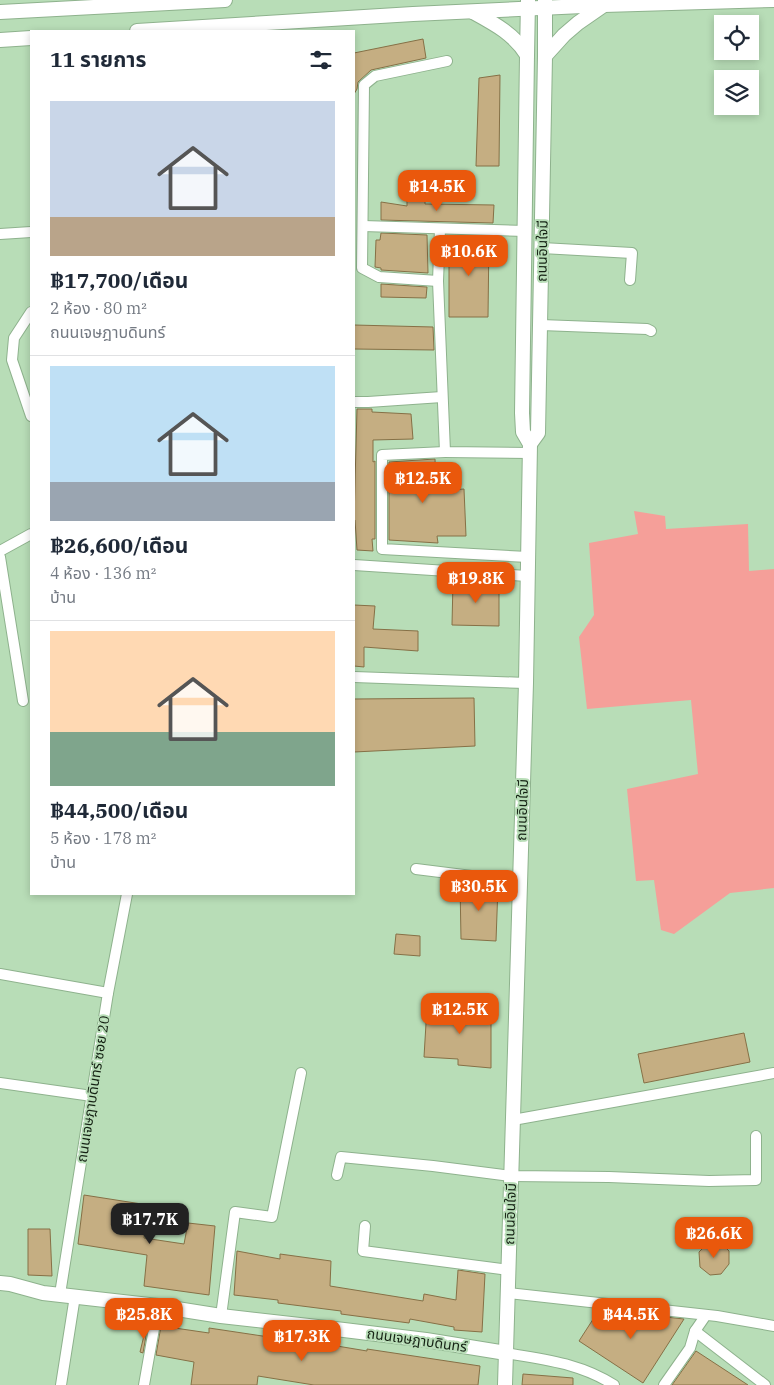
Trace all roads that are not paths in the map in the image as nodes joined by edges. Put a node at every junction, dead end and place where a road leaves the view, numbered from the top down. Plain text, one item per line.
1 (224, 0) edge
2 (774, 0) edge
3 (545, 4) edge
4 (528, 5) edge
5 (604, 5) junction
6 (0, 12) edge
7 (473, 12) junction
8 (153, 30) edge
9 (30, 38) edge
10 (0, 40) edge
11 (527, 55) junction
12 (545, 56) junction
13 (447, 61) dead end
14 (359, 206) edge
15 (363, 226) junction
16 (440, 229) junction
17 (30, 232) edge
18 (525, 232) junction
19 (0, 234) edge
20 (542, 248) junction
21 (630, 280) dead end
22 (438, 281) junction
23 (30, 314) edge
24 (541, 325) junction
25 (651, 331) dead end
26 (442, 397) junction
27 (355, 402) edge
28 (30, 413) edge
29 (530, 448) junction
30 (445, 452) junction
31 (30, 535) edge
32 (0, 551) edge
33 (0, 557) edge
34 (528, 557) junction
35 (355, 565) edge
36 (528, 576) junction
37 (355, 678) edge
38 (526, 683) junction
39 (23, 701) dead end
40 (416, 869) dead end
41 (520, 882) junction
42 (127, 895) edge
43 (0, 974) edge
44 (108, 993) junction
45 (774, 1073) edge
46 (301, 1074) dead end
47 (0, 1084) edge
48 (92, 1096) junction
49 (513, 1120) junction
50 (756, 1136) dead end
51 (337, 1175) dead end
52 (512, 1176) junction
53 (365, 1226) dead end
54 (508, 1270) junction
55 (0, 1283) edge
56 (508, 1293) junction
57 (60, 1294) junction
58 (75, 1296) junction
59 (158, 1306) junction
60 (706, 1315) junction
61 (221, 1316) junction
62 (774, 1326) edge
63 (695, 1331) junction
64 (506, 1353) junction
65 (61, 1385) edge
66 (144, 1385) edge
67 (505, 1385) edge
68 (614, 1385) edge
69 (664, 1385) edge
70 (765, 1385) edge

1 - 6 main road
2 - 5 main road
3 - 4 main road
3 - 5 main road
3 - 12 main road, ถนนอินใจมี
4 - 7 main road
4 - 11 main road, ถนนอินใจมี
5 - 12 main road
7 - 8 main road
7 - 11 main road
9 - 10 main road
11 - 18 main road, ถนนอินใจมี
12 - 20 main road, ถนนอินใจมี
13 - 14 street
14 - 15 street
15 - 16 street
15 - 22 street
16 - 18 street
16 - 22 street
17 - 19 street
18 - 29 main road, ถนนอินใจมี
20 - 21 street
20 - 24 main road, ถนนอินใจมี
22 - 26 street
23 - 28 street
24 - 25 street
24 - 29 main road, ถนนอินใจมี
26 - 27 street
26 - 30 street
29 - 30 street
29 - 34 main road, ถนนอินใจมี
30 - 34 street
31 - 32 street
33 - 39 street
34 - 36 main road, ถนนอินใจมี
35 - 36 street
36 - 38 main road, ถนนอินใจมี
37 - 38 street
38 - 41 main road, ถนนอินใจมี
40 - 41 street
41 - 49 main road, ถนนอินใจมี
42 - 44 street, ถนนเจษฎาบดินทร์ ซอย 20
43 - 44 street
44 - 48 street, ถนนเจษฎาบดินทร์ ซอย 20
45 - 49 street
46 - 61 street
47 - 48 street
48 - 57 street, ถนนเจษฎาบดินทร์ ซอย 20
49 - 52 main road, ถนนอินใจมี
50 - 52 street
51 - 52 street
52 - 54 main road, ถนนอินใจมี
53 - 54 street
54 - 56 main road, ถนนอินใจมี
55 - 57 main road, ถนนเจษฎาบดินทร์
56 - 60 street
56 - 64 main road, ถนนอินใจมี
57 - 58 main road, ถนนเจษฎาบดินทร์
58 - 59 main road, ถนนเจษฎาบดินทร์
58 - 65 street
59 - 61 main road, ถนนเจษฎาบดินทร์
59 - 66 street
60 - 62 street
60 - 63 street
61 - 64 main road, ถนนเจษฎาบดินทร์
63 - 69 street
63 - 70 street
64 - 67 main road, ถนนอินใจมี
64 - 68 street

